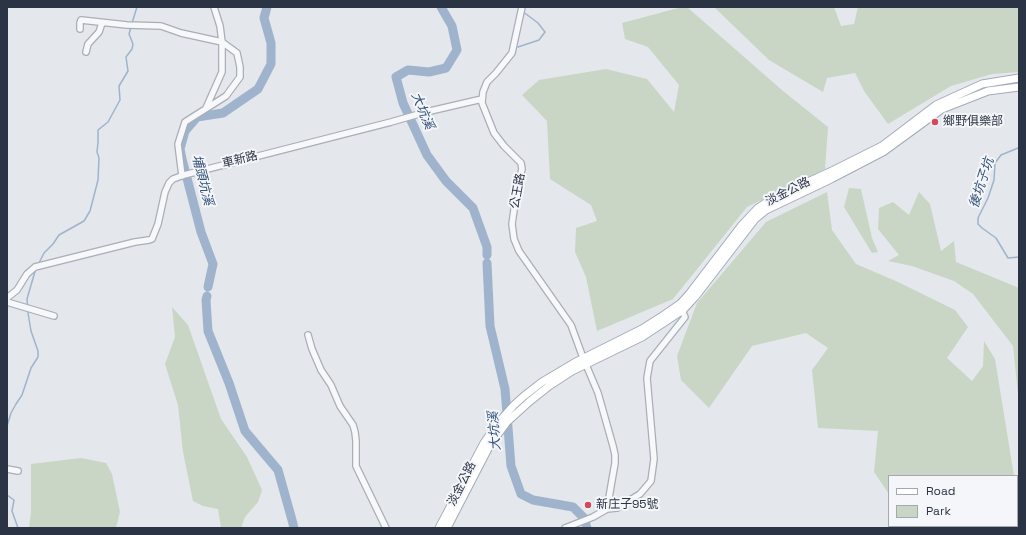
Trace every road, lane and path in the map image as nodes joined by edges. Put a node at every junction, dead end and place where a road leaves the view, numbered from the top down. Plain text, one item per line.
1 (214, 7) edge
2 (522, 7) edge
3 (102, 23) junction
4 (80, 29) dead end
5 (222, 42) junction
6 (86, 52) dead end
7 (1019, 78) edge
8 (1008, 80) junction
9 (1019, 87) edge
10 (1009, 88) junction
11 (482, 99) junction
12 (206, 108) junction
13 (183, 176) junction
14 (7, 298) edge
15 (7, 302) edge
16 (681, 307) junction
17 (54, 316) dead end
18 (308, 335) dead end
19 (582, 355) dead end
20 (587, 367) dead end
21 (501, 424) junction
22 (7, 469) edge
23 (18, 471) dead end
24 (607, 510) junction
25 (386, 528) edge
26 (439, 528) edge
27 (448, 528) edge
28 (565, 528) edge

1 - 5 street
2 - 11 street
3 - 4 street
3 - 5 street
3 - 6 street
5 - 12 street
5 - 12 street
7 - 8 main road, 淡金公路
8 - 10 main road
8 - 16 main road, 淡金公路
9 - 10 main road, 淡金公路
10 - 16 main road, 淡金公路
11 - 13 street, 車新路
11 - 19 street, 公王路
12 - 13 street
13 - 14 street, 車新路
15 - 17 street
16 - 21 main road, 淡金公路
16 - 24 street
18 - 25 street
20 - 24 street
21 - 26 main road, 淡金公路
21 - 27 main road, 淡金公路
22 - 23 street
24 - 28 street

